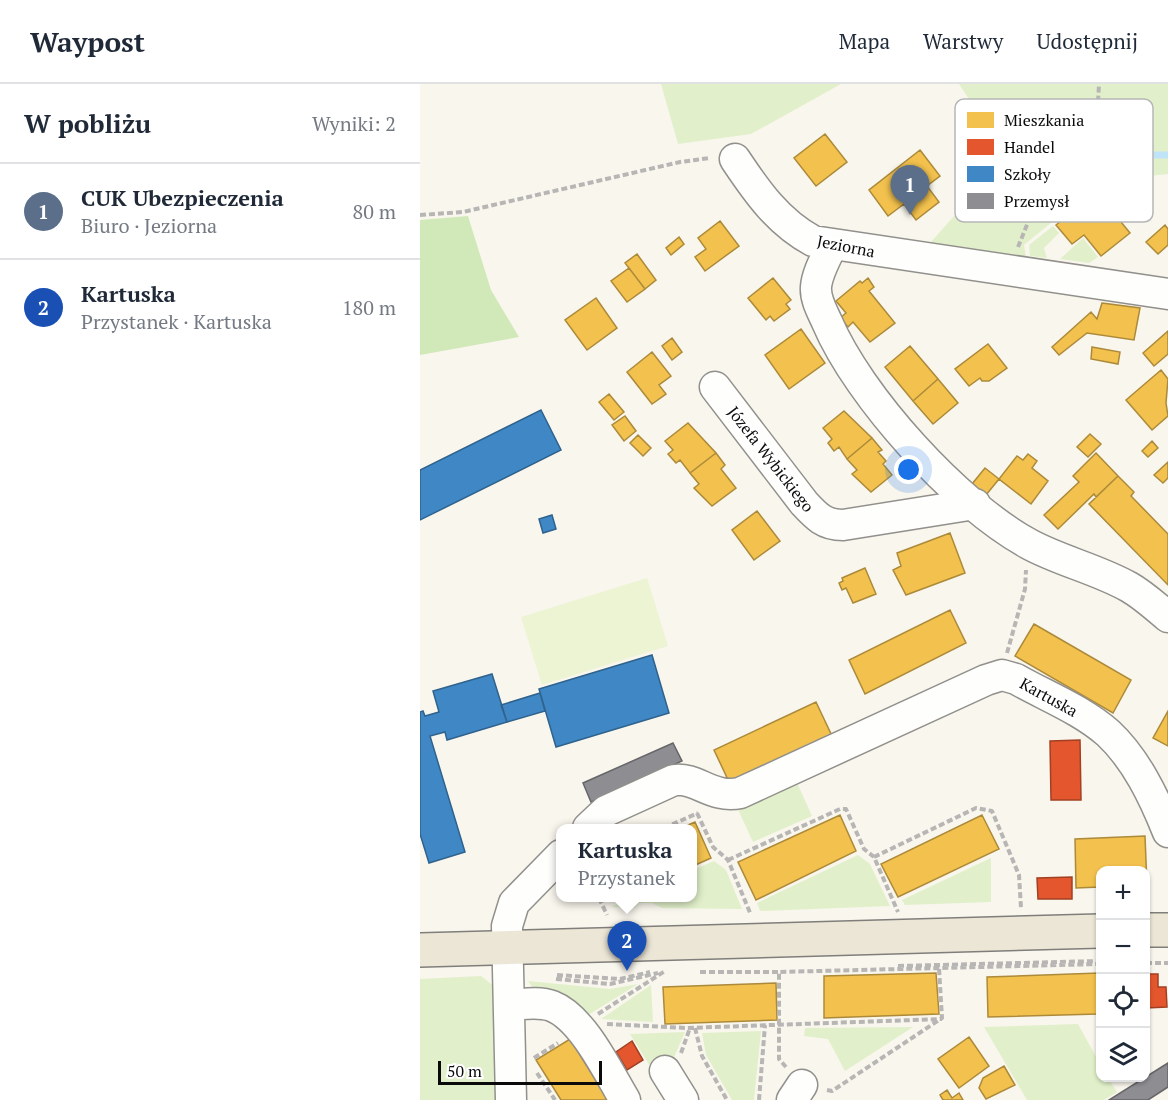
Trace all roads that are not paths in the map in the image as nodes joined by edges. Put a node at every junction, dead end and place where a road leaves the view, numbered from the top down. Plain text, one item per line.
1 (735, 159) road end
2 (832, 245) junction
3 (1168, 294) edge
4 (715, 387) dead end
5 (975, 504) junction
6 (1168, 617) edge
7 (592, 824) edge
8 (1168, 832) edge
9 (556, 860) edge
10 (1150, 930) edge
11 (1168, 930) edge
12 (1096, 931) edge
13 (508, 948) junction
14 (420, 950) edge
15 (510, 1005) junction
16 (665, 1071) dead end
17 (511, 1100) edge
18 (625, 1100) edge
19 (683, 1100) edge

1 - 2 street, Jeziorna
2 - 3 street, Jeziorna
2 - 5 street
4 - 5 street, Józefa Wybickiego
5 - 6 street
7 - 8 street, Kartuska
9 - 13 street
10 - 11 main road
12 - 13 main road
13 - 14 main road
13 - 15 street
15 - 17 street
15 - 18 street
16 - 19 street

